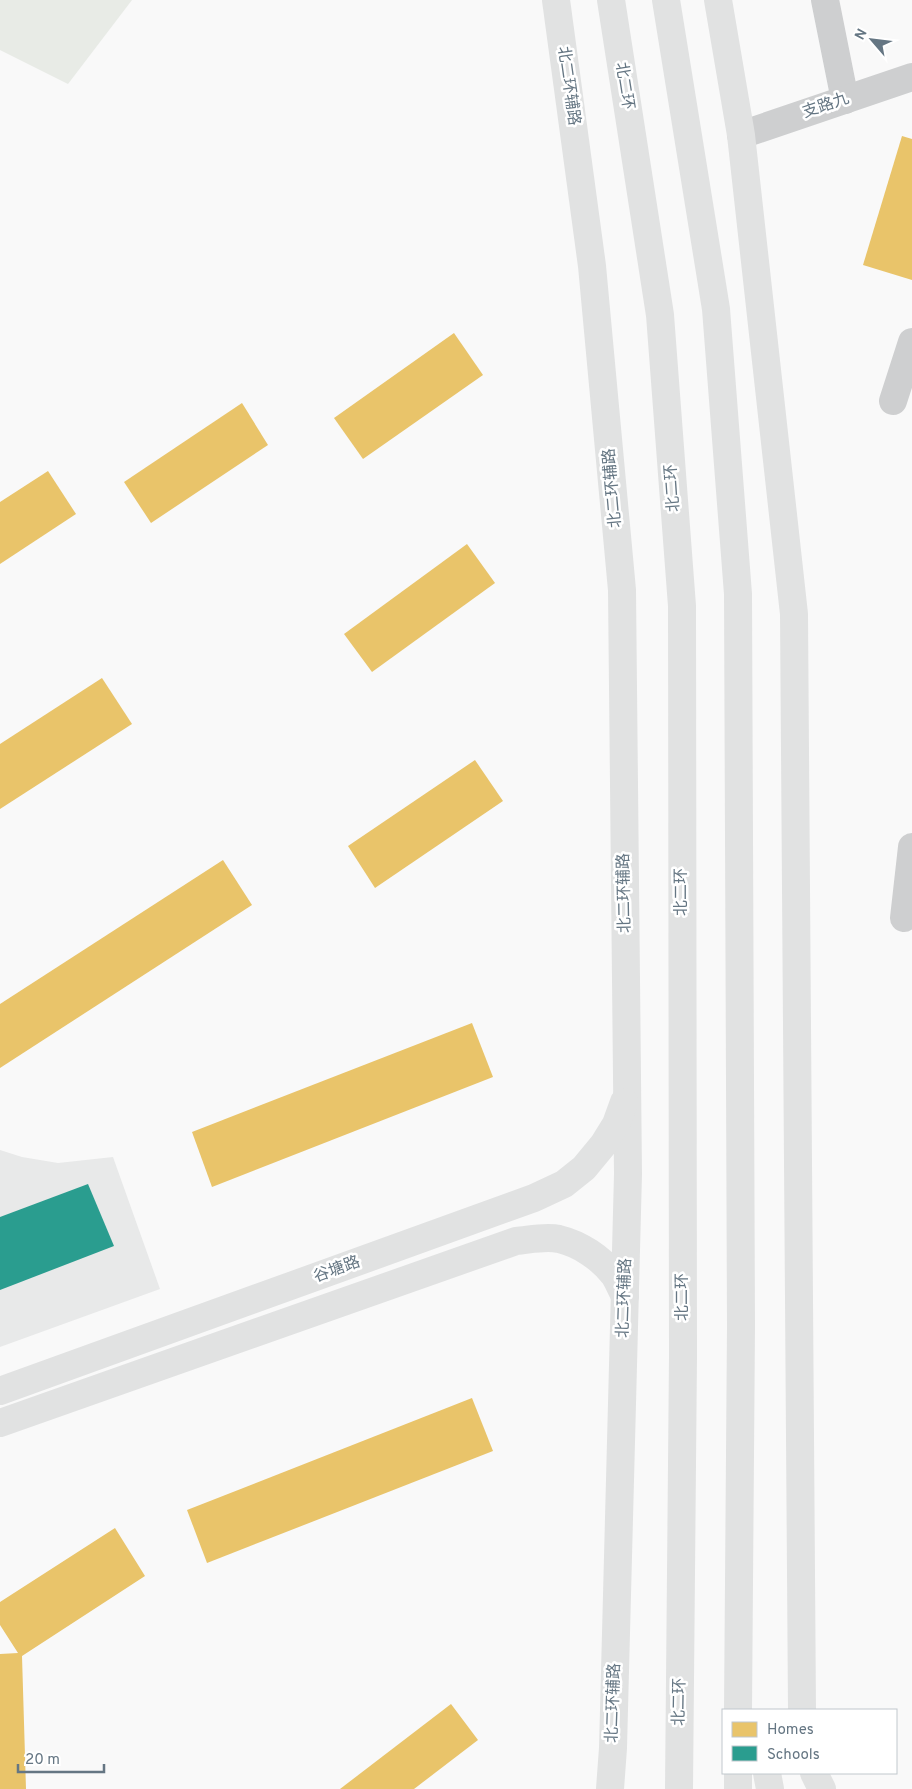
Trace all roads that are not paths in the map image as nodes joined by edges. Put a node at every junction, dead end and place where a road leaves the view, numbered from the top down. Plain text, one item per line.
1 (556, 0) edge
2 (611, 0) edge
3 (666, 0) edge
4 (718, 0) edge
5 (825, 0) edge
6 (912, 77) edge
7 (845, 100) junction
8 (741, 135) junction
9 (912, 342) edge
10 (894, 401) dead end
11 (912, 847) edge
12 (904, 918) dead end
13 (627, 1091) junction
14 (625, 1296) junction
15 (0, 1391) edge
16 (0, 1423) edge
17 (739, 1614) junction
18 (738, 1709) edge
19 (756, 1709) edge
20 (802, 1709) edge
21 (613, 1748) junction
22 (738, 1774) edge
23 (767, 1774) edge
24 (802, 1774) edge
25 (814, 1774) edge
26 (596, 1789) edge
27 (610, 1789) edge
28 (679, 1789) edge
29 (738, 1789) edge
30 (770, 1789) edge
31 (802, 1789) edge
32 (822, 1789) edge

1 - 13 main road, 北二环辅路
2 - 28 main road, 北二环
3 - 17 main road
4 - 8 main road
5 - 7 street
6 - 7 street, 支路九
7 - 8 street, 支路九
8 - 20 main road
9 - 10 street
11 - 12 street
13 - 14 main road, 北二环辅路
13 - 15 main road, 谷塘路
14 - 16 main road, 谷塘路
14 - 21 main road, 北二环辅路
17 - 18 main road
17 - 19 main road
21 - 26 main road
21 - 27 main road, 北二环辅路
22 - 29 main road
23 - 30 main road
24 - 31 main road
25 - 32 main road

